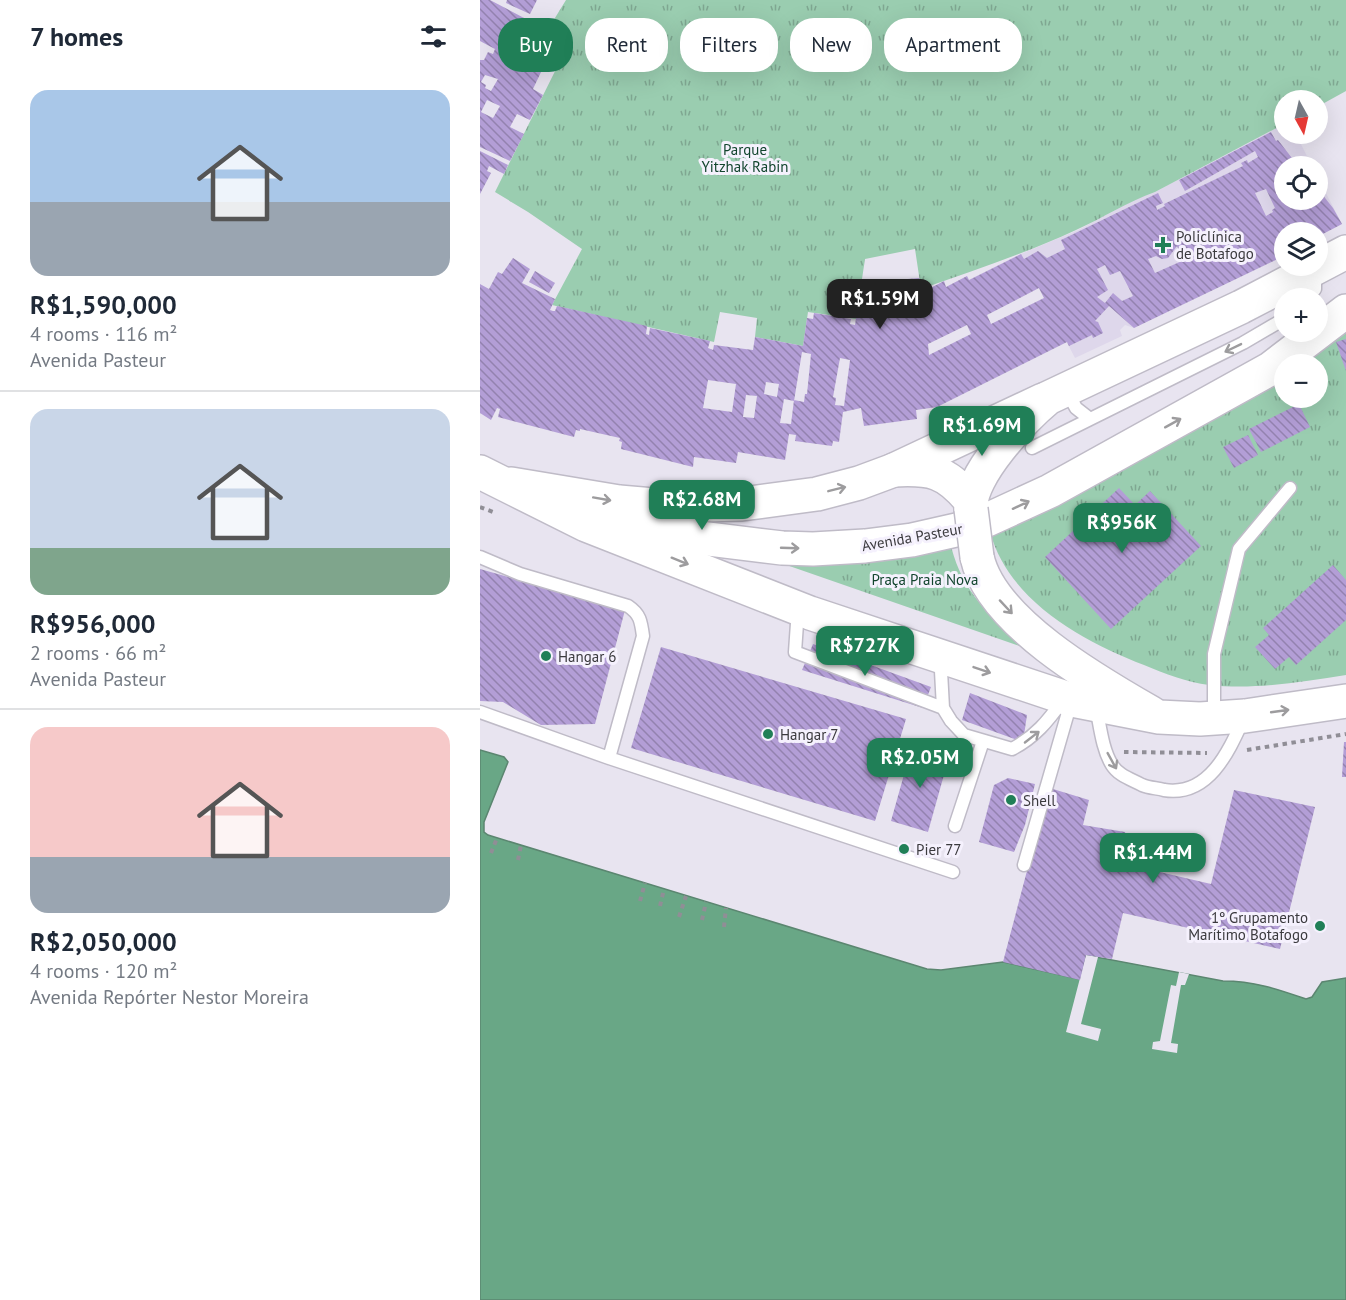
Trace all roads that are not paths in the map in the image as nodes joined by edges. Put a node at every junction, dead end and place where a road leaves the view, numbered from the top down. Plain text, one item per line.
1 (1346, 252) edge
2 (1312, 284) edge
3 (1346, 311) edge
4 (1274, 325) edge
5 (1057, 394) junction
6 (1090, 419) junction
7 (1032, 448) dead end
8 (894, 470) junction
9 (492, 477) edge
10 (1290, 488) dead end
11 (971, 504) junction
12 (586, 525) junction
13 (480, 557) edge
14 (798, 608) junction
15 (935, 654) junction
16 (1078, 701) junction
17 (1346, 701) edge
18 (943, 708) junction
19 (480, 712) edge
20 (1159, 717) junction
21 (1229, 717) junction
22 (983, 741) junction
23 (609, 758) junction
24 (955, 826) dead end
25 (1024, 865) dead end
26 (953, 872) dead end

1 - 2 main road, Avenida Pasteur
2 - 5 main road, Avenida Pasteur
12 -> 3 main road, Avenida Pasteur
4 -> 6 lane
5 - 6 lane
5 - 8 main road, Avenida Pasteur
5 - 11 main road
6 - 7 lane
9 -> 8 main road, Avenida Pasteur
8 - 11 main road
9 - 12 main road, Avenida Pasteur
10 - 21 lane
11 -> 20 main road, bridge
12 -> 14 main road
13 - 23 lane
14 - 15 main road
14 - 18 lane
15 -> 16 main road
15 - 18 lane
16 - 20 main road
16 -> 21 lane
22 -> 16 lane
16 - 25 lane
21 -> 17 main road
18 - 22 lane
19 - 23 lane
20 - 21 main road
22 - 24 lane
23 - 26 lane

